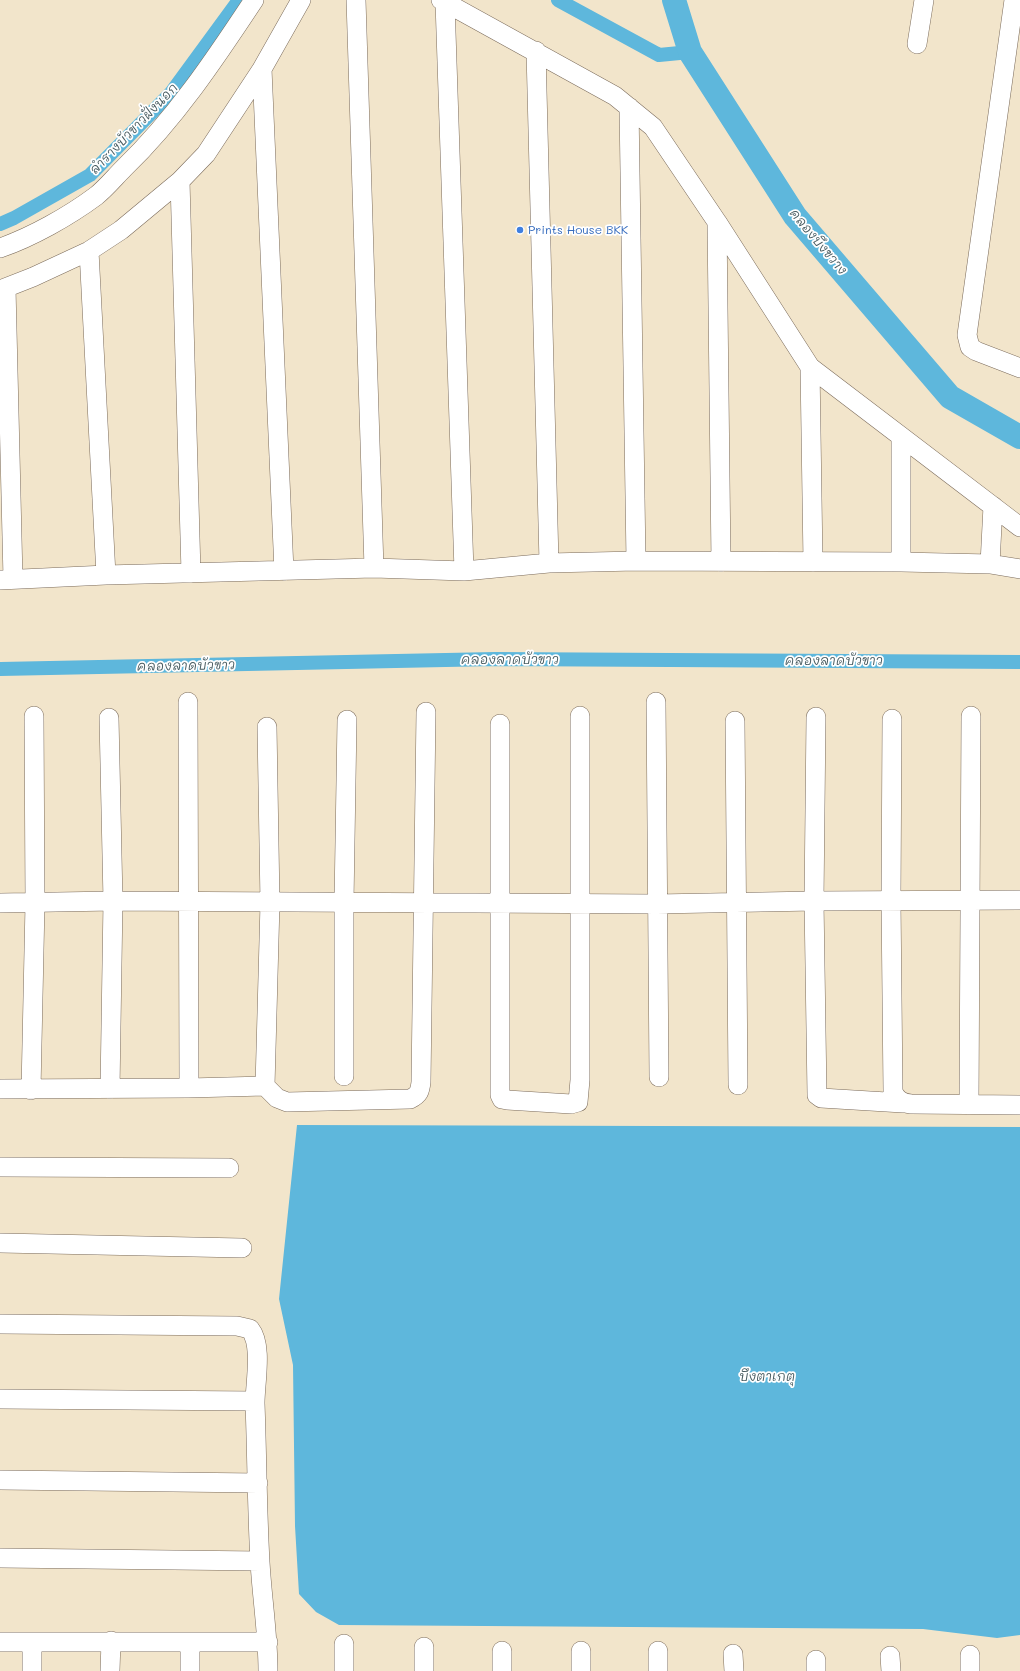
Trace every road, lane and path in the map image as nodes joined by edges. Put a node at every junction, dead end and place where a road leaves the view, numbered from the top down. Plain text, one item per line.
1 (254, 0) edge
2 (301, 0) edge
3 (356, 0) edge
4 (924, 0) edge
5 (1014, 0) edge
6 (443, 1) edge
7 (918, 44) dead end
8 (536, 51) junction
9 (262, 69) junction
10 (629, 106) junction
11 (180, 181) junction
12 (717, 222) junction
13 (0, 248) edge
14 (89, 251) junction
15 (3, 289) edge
16 (810, 367) junction
17 (1020, 368) edge
18 (901, 437) junction
19 (993, 506) junction
20 (1020, 527) edge
21 (636, 561) junction
22 (721, 562) junction
23 (812, 562) junction
24 (901, 562) junction
25 (549, 563) junction
26 (990, 564) junction
27 (374, 568) junction
28 (1020, 569) edge
29 (284, 571) junction
30 (464, 571) junction
31 (191, 573) junction
32 (106, 575) junction
33 (6, 579) edge
34 (188, 702) dead end
35 (656, 702) dead end
36 (426, 712) dead end
37 (34, 716) dead end
38 (580, 716) dead end
39 (816, 716) dead end
40 (971, 716) dead end
41 (109, 718) dead end
42 (892, 719) dead end
43 (347, 720) dead end
44 (735, 721) dead end
45 (500, 724) dead end
46 (267, 727) dead end
47 (969, 900) junction
48 (1020, 900) edge
49 (113, 901) junction
50 (188, 901) junction
51 (814, 901) junction
52 (891, 901) junction
53 (344, 902) junction
54 (422, 902) junction
55 (736, 902) junction
56 (0, 903) edge
57 (270, 903) junction
58 (500, 903) junction
59 (579, 903) junction
60 (35, 904) junction
61 (657, 904) junction
62 (344, 1076) dead end
63 (658, 1077) dead end
64 (738, 1085) dead end
65 (266, 1086) junction
66 (110, 1088) junction
67 (189, 1088) junction
68 (0, 1089) edge
69 (31, 1090) junction
70 (903, 1103) junction
71 (969, 1105) junction
72 (1020, 1105) edge
73 (0, 1167) edge
74 (229, 1168) dead end
75 (0, 1243) edge
76 (242, 1248) dead end
77 (0, 1324) edge
78 (0, 1399) edge
79 (255, 1401) junction
80 (0, 1480) edge
81 (258, 1483) junction
82 (0, 1558) edge
83 (260, 1561) junction
84 (111, 1641) junction
85 (0, 1642) edge
86 (32, 1642) junction
87 (190, 1642) junction
88 (268, 1642) junction
89 (344, 1644) dead end
90 (424, 1648) dead end
91 (502, 1651) dead end
92 (581, 1651) dead end
93 (658, 1651) dead end
94 (32, 1671) edge
95 (110, 1671) edge
96 (190, 1671) edge
97 (268, 1671) edge
98 (344, 1671) edge
99 (424, 1671) edge
100 (502, 1671) edge
101 (581, 1671) edge
102 (658, 1671) edge

1 - 13 street
2 - 9 street
3 - 27 street
4 - 7 street
5 - 17 street
6 - 8 street
6 - 30 street
8 - 10 street
8 - 25 street
9 - 11 street
9 - 29 street
10 - 12 street
10 - 21 street
11 - 14 street
11 - 31 street
12 - 16 street
12 - 22 street
14 - 15 street
14 - 32 street
15 - 33 street
16 - 18 street
16 - 23 street
18 - 19 street
18 - 24 street
19 - 20 street
19 - 26 street
21 - 22 street
21 - 25 street
22 - 23 street
23 - 24 street
24 - 26 street
25 - 30 street
26 - 28 street
27 - 29 street
27 - 30 street
29 - 31 street
31 - 32 street
32 - 33 street
34 - 50 street
35 - 61 street
36 - 54 street
37 - 60 street
38 - 59 street
39 - 51 street
40 - 47 street
41 - 49 street
42 - 52 street
43 - 53 street
44 - 55 street
45 - 58 street
46 - 57 street
47 - 48 street
47 - 52 street
47 - 71 street
49 - 50 street
49 - 60 street
49 - 66 street
50 - 57 street
50 - 67 street
51 - 52 street
51 - 55 street
51 - 70 street
52 - 70 street
53 - 54 street
53 - 57 street
53 - 62 street
54 - 58 street
54 - 65 street
55 - 61 street
55 - 64 street
56 - 60 street
57 - 65 street
58 - 59 street
58 - 59 street
59 - 61 street
60 - 69 street
61 - 63 street
65 - 67 street
66 - 67 street
66 - 69 street
68 - 69 street
70 - 71 street
71 - 72 street
73 - 74 street
75 - 76 street
77 - 79 street
78 - 79 street
79 - 81 street
80 - 81 street
81 - 83 street
82 - 83 street
83 - 88 street
84 - 86 street
84 - 87 street
84 - 95 street
85 - 86 street
86 - 94 street
87 - 88 street
87 - 96 street
88 - 97 street
89 - 98 street
90 - 99 street
91 - 100 street
92 - 101 street
93 - 102 street

